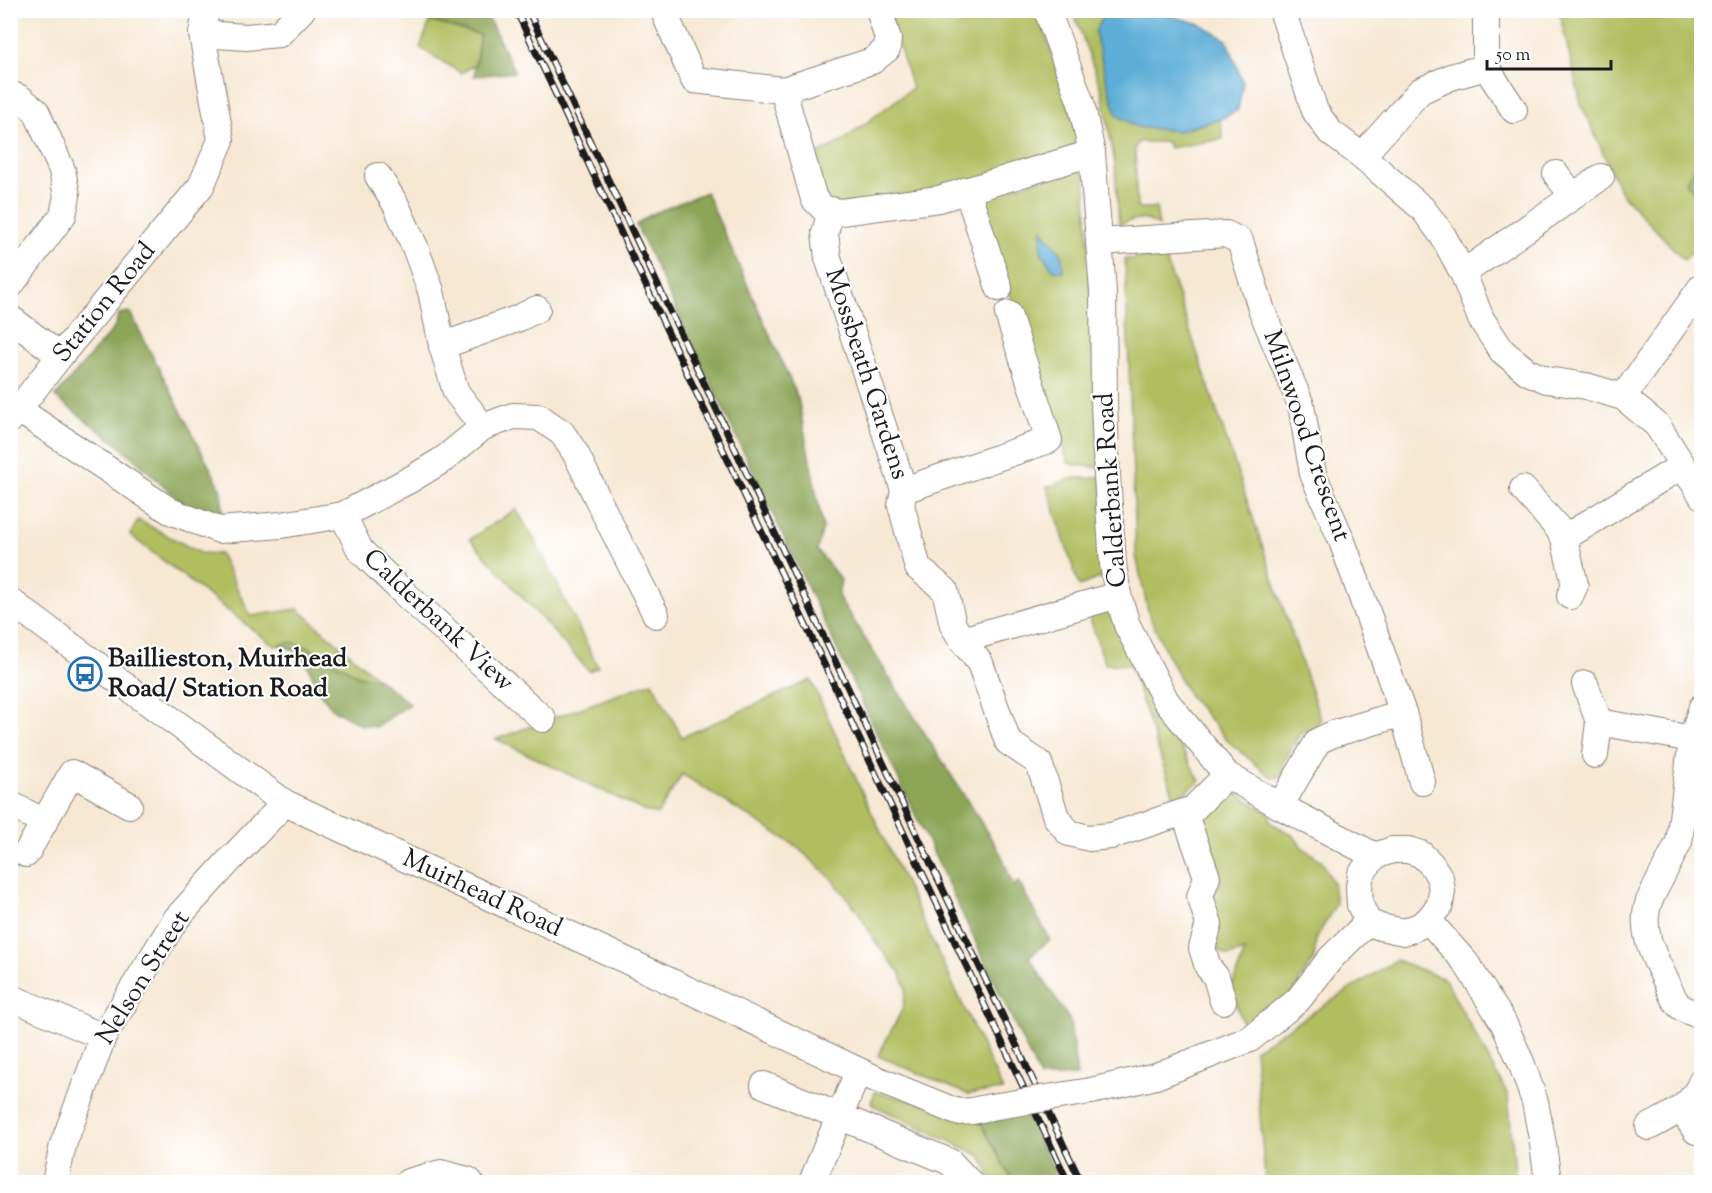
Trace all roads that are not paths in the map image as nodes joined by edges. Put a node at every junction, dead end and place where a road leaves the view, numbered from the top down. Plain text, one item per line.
1 (303, 10) edge
2 (663, 10) edge
3 (879, 10) edge
4 (1047, 10) edge
5 (1282, 10) edge
6 (1486, 21) dead end
7 (204, 22) edge
8 (1486, 67) junction
9 (783, 90) junction
10 (10, 94) edge
11 (1514, 110) dead end
12 (1092, 153) junction
13 (1362, 156) junction
14 (1556, 174) dead end
15 (378, 176) dead end
16 (1601, 177) dead end
17 (967, 190) junction
18 (1573, 196) junction
19 (831, 210) junction
20 (1099, 242) junction
21 (1463, 273) junction
22 (10, 286) edge
23 (1701, 286) edge
24 (999, 288) dead end
25 (537, 309) dead end
26 (1008, 315) dead end
27 (10, 318) edge
28 (442, 346) junction
29 (60, 356) junction
30 (1623, 397) junction
31 (15, 415) edge
32 (483, 427) junction
33 (1682, 466) junction
34 (1523, 489) dead end
35 (904, 490) junction
36 (1701, 496) edge
37 (343, 515) junction
38 (1564, 538) junction
39 (1118, 595) junction
40 (1570, 596) dead end
41 (10, 602) edge
42 (656, 615) dead end
43 (962, 640) junction
44 (1585, 684) dead end
45 (1701, 707) edge
46 (1403, 713) junction
47 (543, 719) dead end
48 (1599, 722) junction
49 (1692, 739) junction
50 (1595, 755) dead end
51 (1227, 775) junction
52 (1422, 782) dead end
53 (285, 803) junction
54 (10, 804) edge
55 (129, 805) dead end
56 (1280, 806) junction
57 (1184, 812) junction
58 (44, 822) junction
59 (26, 854) dead end
60 (1375, 856) junction
61 (1428, 920) junction
62 (1368, 922) junction
63 (10, 997) edge
64 (1223, 1001) dead end
65 (1701, 1016) edge
66 (103, 1037) junction
67 (858, 1072) junction
68 (1701, 1080) edge
69 (764, 1086) dead end
70 (1681, 1109) junction
71 (840, 1116) junction
72 (1649, 1127) dead end
73 (1696, 1131) dead end
74 (56, 1182) edge
75 (408, 1182) edge
76 (470, 1182) edge
77 (812, 1182) edge
78 (969, 1182) edge
79 (1548, 1182) edge

1 - 7 street
2 - 9 street
3 - 9 street
4 - 12 street, Calderbank Road
5 - 13 street
6 - 8 street
7 - 29 street, Station Road
8 - 11 street
8 - 13 street
9 - 19 street
10 - 22 street
12 - 17 street
12 - 20 street, Calderbank Road
13 - 21 street
14 - 18 street
15 - 28 street
16 - 18 street
17 - 19 street
17 - 24 street
18 - 21 street
19 - 35 street, Mossbeath Gardens
20 - 39 street, Calderbank Road
20 - 46 street, Milnwood Crescent
21 - 30 street
23 - 30 street
25 - 28 street
26 - 35 street
27 - 29 street
28 - 32 street
29 - 31 street, Station Road
30 - 33 street
31 - 37 street
32 - 37 street
32 - 42 street
33 - 36 street
33 - 38 street
34 - 38 street
35 - 43 street, Mossbeath Gardens
37 - 47 street, Calderbank View
38 - 40 street
39 - 43 street
39 - 51 street, Calderbank Road
41 - 53 street, Muirhead Road
43 - 57 street, Mossbeath Gardens
44 - 48 street
45 - 49 street
46 - 52 street, Milnwood Crescent
46 - 56 street
48 - 49 street
48 - 50 street
49 - 65 street
51 - 56 street, Calderbank Road
51 - 57 street, Mossbeath Gardens
53 - 66 street, Nelson Street
53 - 67 street, Muirhead Road
54 - 58 street
55 - 58 street
56 - 60 street, Calderbank Road
57 - 64 street
58 - 59 street
60 - 61 street
60 - 62 street
61 - 62 street
61 - 79 street
62 - 67 street, Muirhead Road, bridge
63 - 66 street
66 - 74 street, Nelson Street
67 - 71 street
68 - 70 street
69 - 71 street
70 - 72 street
70 - 73 street
71 - 77 street
71 - 78 street
75 - 76 street

